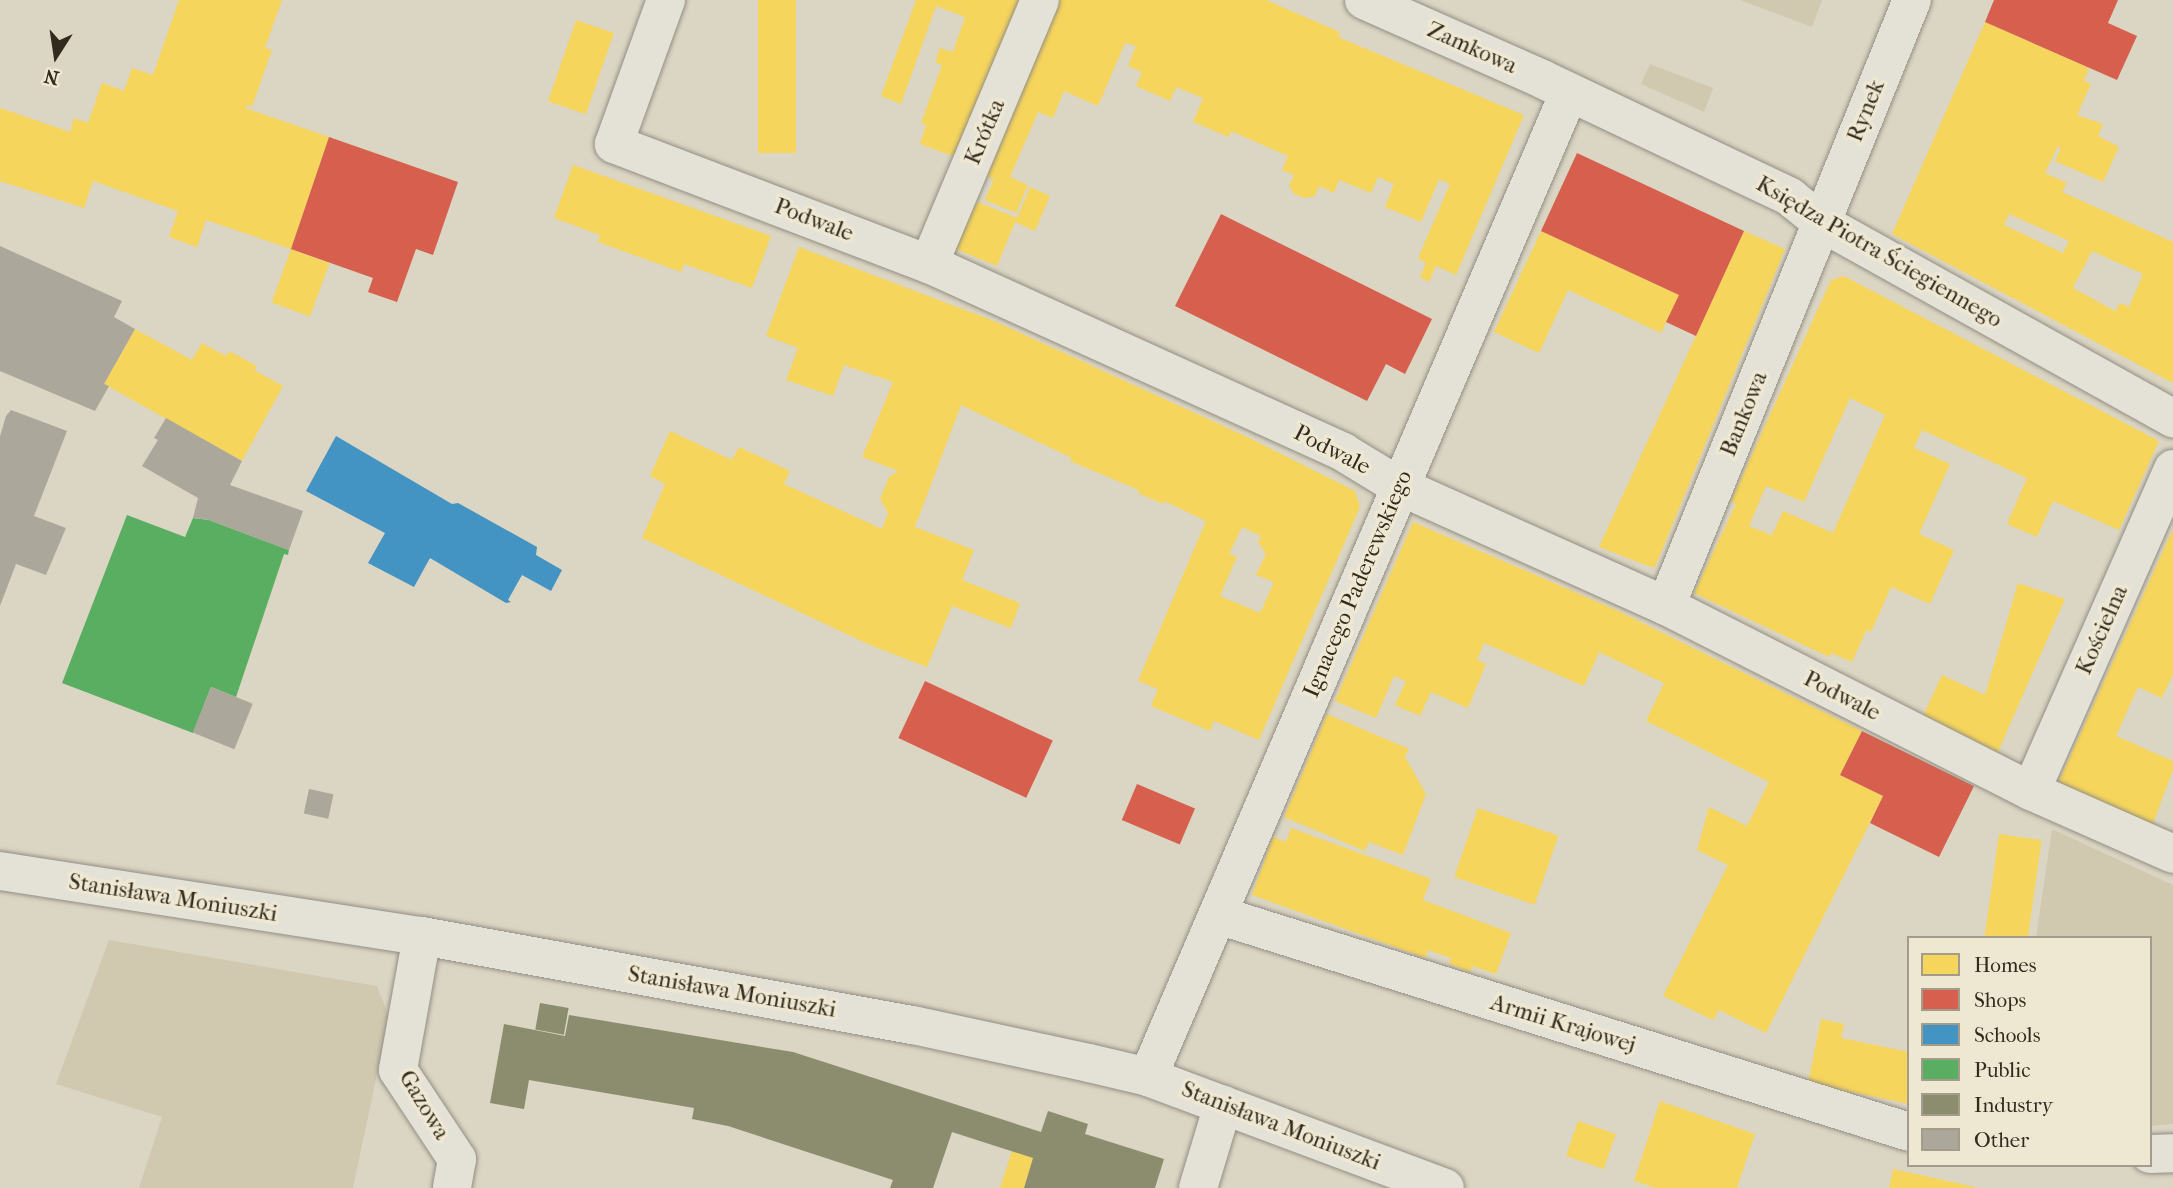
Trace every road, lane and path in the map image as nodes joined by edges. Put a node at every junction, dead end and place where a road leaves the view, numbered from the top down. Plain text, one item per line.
1 (666, 0) edge
2 (1040, 0) edge
3 (1364, 0) edge
4 (1912, 0) edge
5 (1555, 86) junction
6 (1822, 223) junction
7 (929, 264) junction
8 (2173, 418) edge
9 (2173, 469) edge
10 (1399, 486) junction
11 (1665, 606) junction
12 (2031, 791) junction
13 (2173, 854) edge
14 (0, 871) edge
15 (1218, 915) junction
16 (422, 936) junction
17 (1148, 1077) junction
18 (1223, 1105) junction
19 (1907, 1131) edge
20 (2173, 1153) edge
21 (2152, 1154) edge
22 (452, 1188) edge
23 (1198, 1188) edge
24 (1445, 1188) edge

1 - 7 street, Podwale
2 - 7 street, Krótka
3 - 5 street, Zamkowa
4 - 6 street, Rynek
5 - 6 street, Księdza Piotra Ściegiennego
5 - 10 street, Ignacego Paderewskiego
6 - 8 street, Księdza Piotra Ściegiennego
6 - 11 street, Bankowa
7 - 10 street, Podwale
9 - 12 street, Kościelna
10 - 11 street, Podwale
10 - 15 street, Ignacego Paderewskiego
11 - 12 street, Podwale
12 - 13 street, Podwale
14 - 16 street, Stanisława Moniuszki
15 - 17 street, Ignacego Paderewskiego
15 - 19 street, Armii Krajowej
16 - 17 street, Stanisława Moniuszki
16 - 22 street, Gazowa
17 - 18 street, Stanisława Moniuszki
18 - 23 street
18 - 24 street, Stanisława Moniuszki
20 - 21 street

